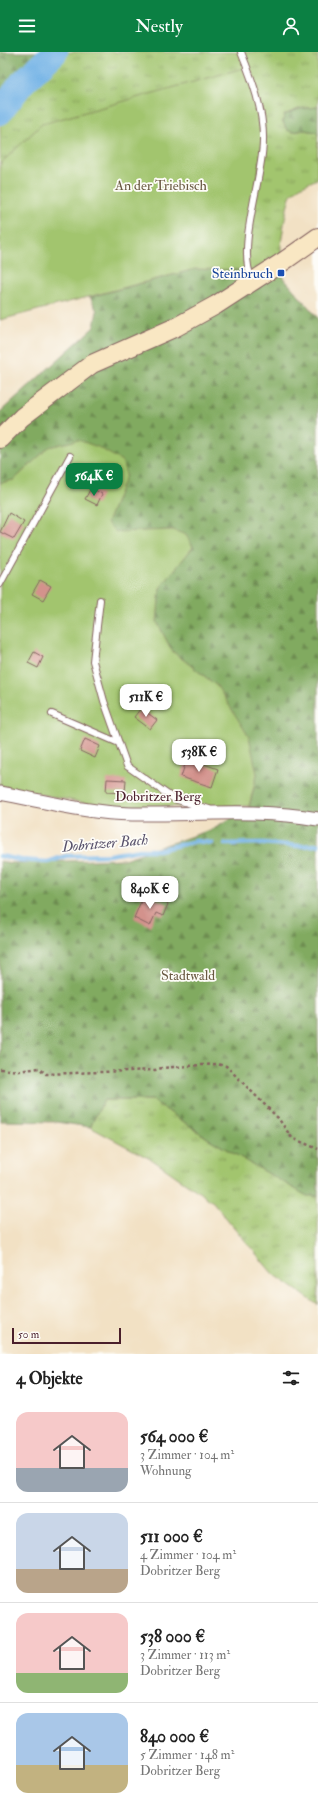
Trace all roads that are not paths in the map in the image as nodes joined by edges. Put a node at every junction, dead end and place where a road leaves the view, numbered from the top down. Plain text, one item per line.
1 (241, 52) edge
2 (318, 237) edge
3 (253, 280) junction
4 (0, 439) edge
5 (70, 456) dead end
6 (0, 584) edge
7 (100, 600) dead end
8 (52, 714) dead end
9 (119, 744) junction
10 (0, 793) edge
11 (220, 812) junction
12 (318, 819) edge

1 - 3 lane
2 - 3 main road
3 - 4 main road
5 - 6 lane
7 - 9 lane
8 - 9 lane
9 - 11 lane
10 - 11 street, Dobritzer Berg
11 - 12 street, Dobritzer Berg

